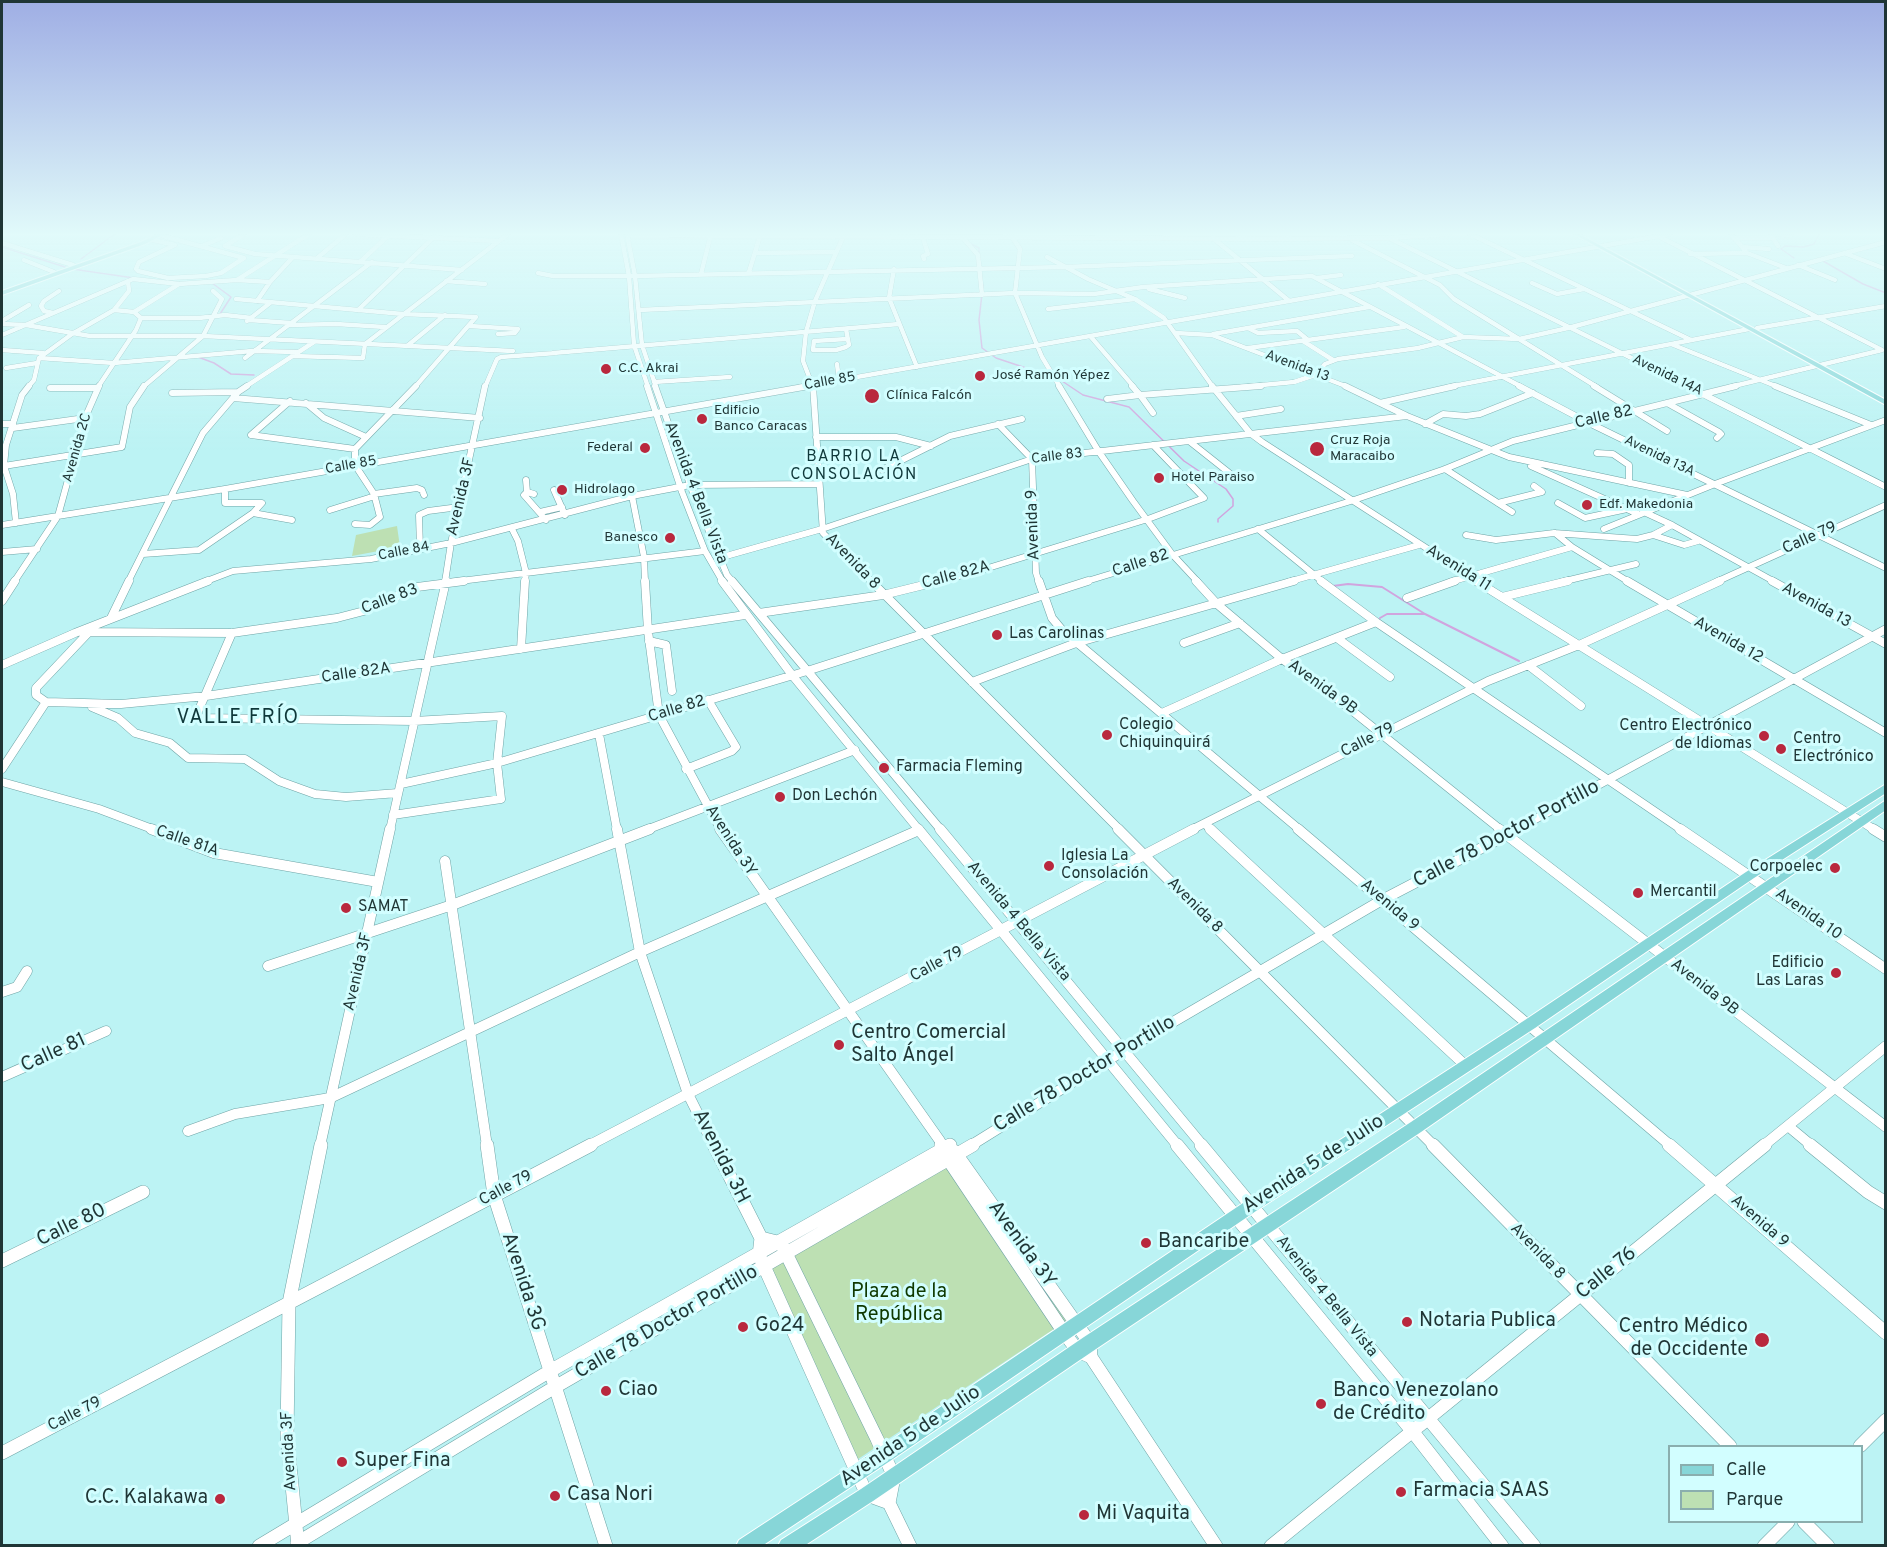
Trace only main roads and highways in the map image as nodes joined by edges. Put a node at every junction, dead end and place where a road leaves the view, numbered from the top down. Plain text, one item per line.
1 (1711, 306) edge
2 (1886, 401) edge
3 (1886, 788) edge
4 (1886, 804) edge
5 (745, 1545) edge
6 (788, 1545) edge

1 - 2 main road
3 - 5 main road, Avenida 5 de Julio
4 - 6 main road, Avenida 5 de Julio

